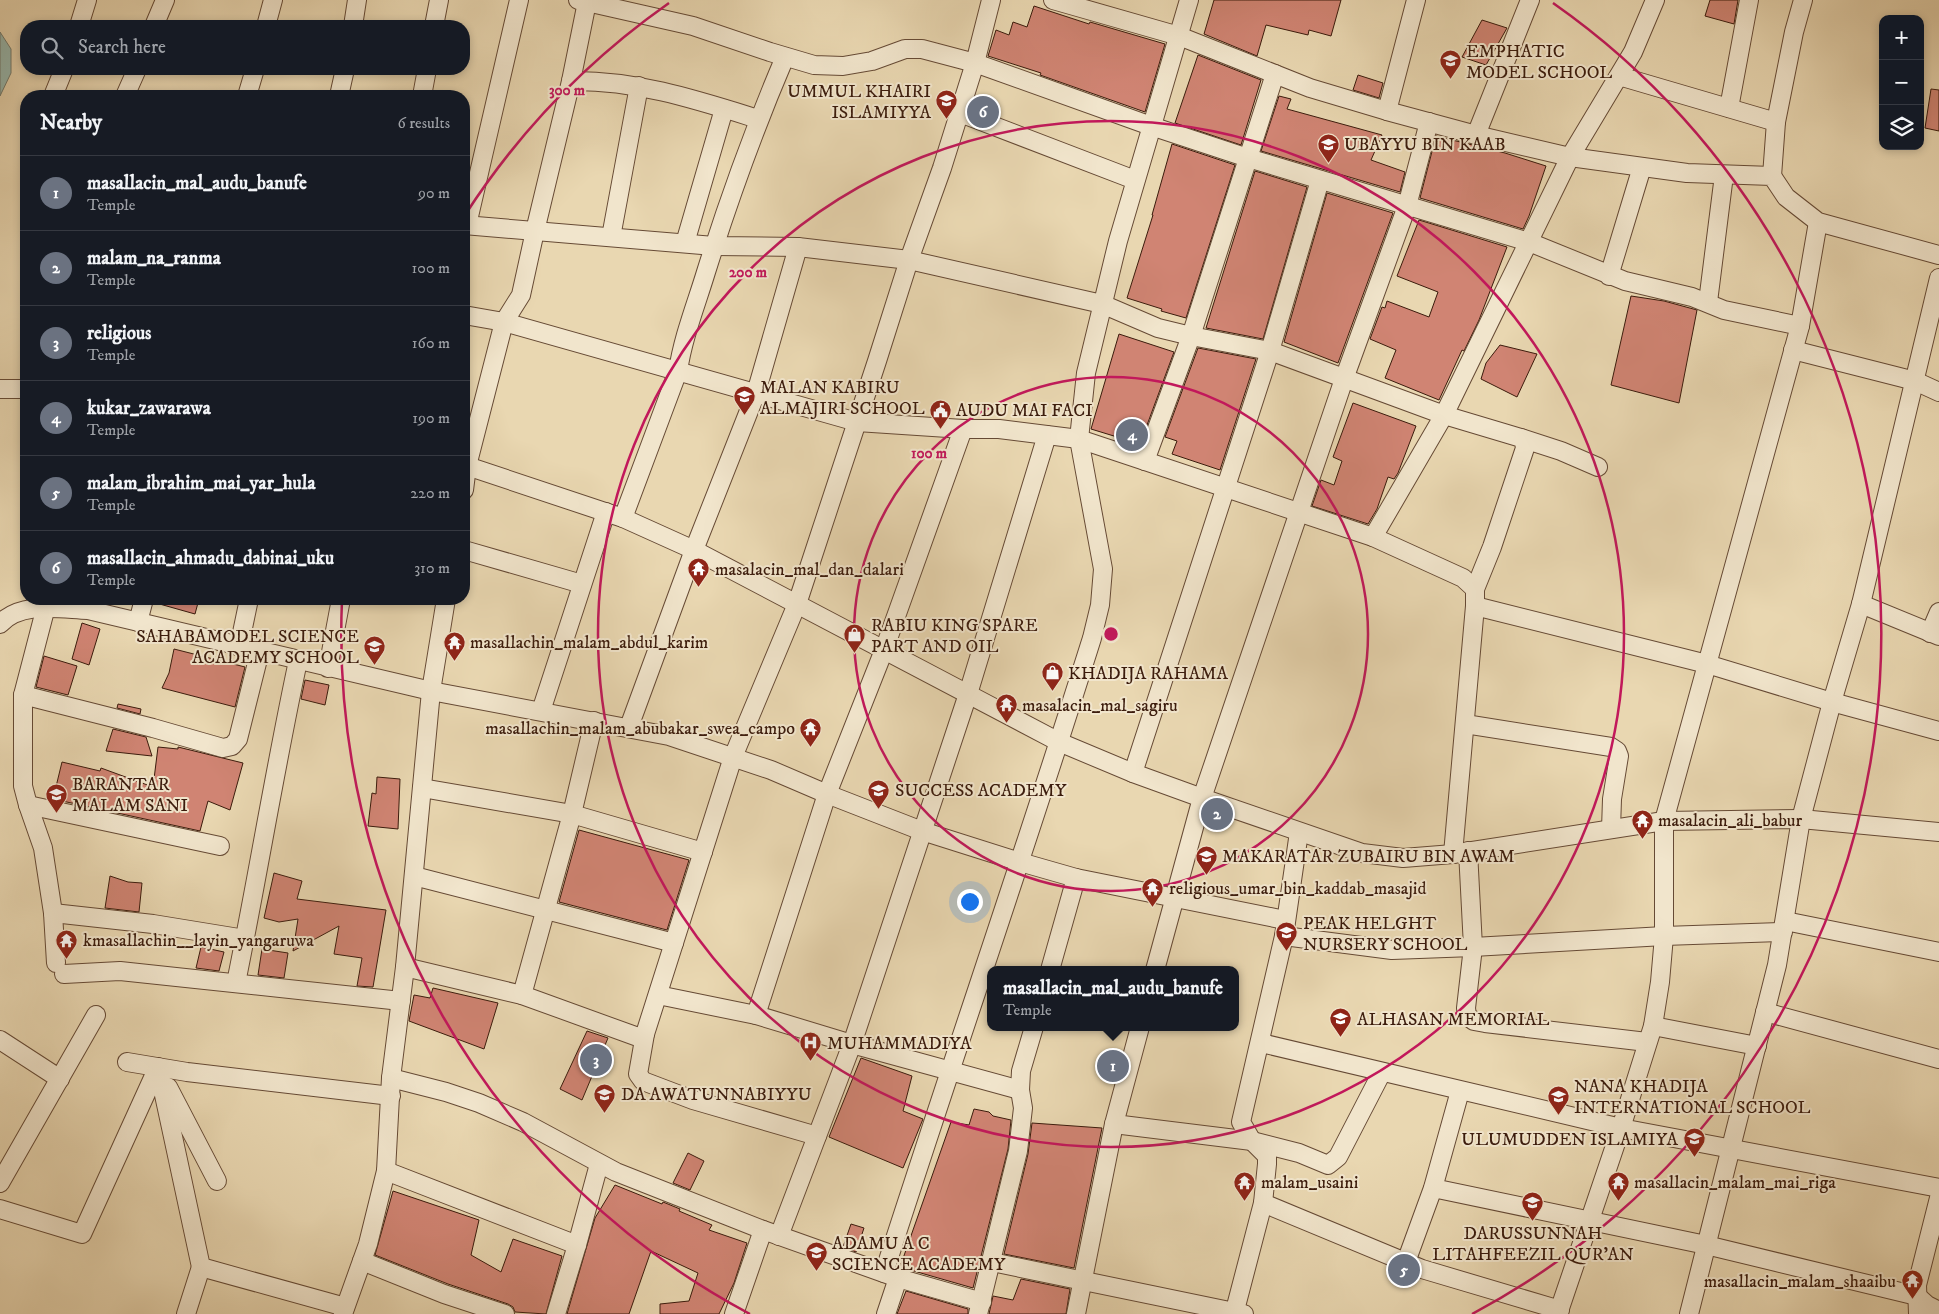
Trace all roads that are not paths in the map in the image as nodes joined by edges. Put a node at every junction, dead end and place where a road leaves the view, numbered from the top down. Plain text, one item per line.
1 (87, 0) edge
2 (165, 0) edge
3 (273, 0) edge
4 (357, 0) edge
5 (439, 0) edge
6 (519, 0) edge
7 (991, 0) edge
8 (1053, 0) edge
9 (1189, 0) edge
10 (1416, 0) edge
11 (1530, 0) edge
12 (1655, 0) edge
13 (1750, 0) edge
14 (1803, 0) edge
15 (582, 1) edge
16 (617, 4) edge
17 (81, 20) edge
18 (157, 20) edge
19 (268, 20) edge
20 (354, 20) edge
21 (435, 20) edge
22 (1179, 36) junction
23 (785, 57) junction
24 (976, 63) junction
25 (1275, 74) junction
26 (62, 75) edge
27 (134, 75) edge
28 (253, 75) edge
29 (344, 75) edge
30 (426, 75) edge
31 (1619, 76) junction
32 (571, 81) junction
33 (639, 86) junction
34 (55, 90) edge
35 (128, 90) edge
36 (249, 90) edge
37 (340, 90) edge
38 (423, 90) edge
39 (724, 108) junction
40 (1728, 108) junction
41 (1387, 111) junction
42 (960, 113) junction
43 (758, 119) junction
44 (1429, 122) junction
45 (1776, 122) junction
46 (1150, 126) junction
47 (1476, 135) junction
48 (1570, 157) junction
49 (1248, 158) junction
50 (1642, 166) junction
51 (1724, 175) junction
52 (1772, 176) junction
53 (1135, 180) junction
54 (1320, 180) junction
55 (470, 204) edge
56 (1407, 206) junction
57 (1818, 222) junction
58 (470, 225) edge
59 (535, 231) junction
60 (611, 237) junction
61 (1529, 242) junction
62 (685, 243) junction
63 (714, 246) junction
64 (798, 247) junction
65 (1939, 255) edge
66 (908, 260) junction
67 (1609, 276) junction
68 (1939, 278) edge
69 (1708, 302) junction
70 (1102, 304) junction
71 (470, 316) edge
72 (504, 322) junction
73 (1800, 326) junction
74 (1191, 336) junction
75 (1793, 350) junction
76 (1270, 351) junction
77 (678, 371) junction
78 (1344, 379) junction
79 (1915, 381) junction
80 (0, 389) edge
81 (20, 390) edge
82 (1939, 392) edge
83 (756, 393) junction
84 (1444, 415) junction
85 (857, 422) junction
86 (963, 429) junction
87 (1047, 435) junction
88 (1521, 438) junction
89 (1079, 439) junction
90 (470, 451) edge
91 (1145, 461) junction
92 (470, 467) edge
93 (1598, 467) dead end
94 (1224, 488) junction
95 (606, 512) junction
96 (1298, 513) junction
97 (623, 518) junction
98 (1372, 537) junction
99 (694, 550) junction
100 (470, 552) edge
101 (582, 584) junction
102 (1475, 598) junction
103 (797, 604) junction
104 (1861, 604) junction
105 (43, 605) edge
106 (47, 605) edge
107 (54, 605) edge
108 (142, 605) edge
109 (248, 605) edge
110 (340, 605) edge
111 (445, 605) edge
112 (1939, 612) edge
113 (2, 620) edge
114 (138, 622) junction
115 (1934, 635) edge
116 (239, 647) junction
117 (884, 650) junction
118 (260, 652) junction
119 (298, 661) junction
120 (1707, 664) junction
121 (328, 668) junction
122 (432, 691) junction
123 (968, 694) junction
124 (22, 695) junction
125 (1832, 702) junction
126 (541, 711) junction
127 (594, 721) junction
128 (1465, 724) junction
129 (629, 727) junction
130 (1939, 731) edge
131 (1059, 742) junction
132 (733, 757) junction
133 (1133, 773) junction
134 (422, 788) junction
135 (827, 794) junction
136 (1202, 798) junction
137 (28, 805) junction
138 (572, 814) junction
139 (1801, 819) junction
140 (1664, 821) junction
141 (1610, 829) junction
142 (922, 831) junction
143 (1299, 832) junction
144 (1939, 832) edge
145 (220, 846) dead end
146 (703, 852) junction
147 (1460, 852) junction
148 (1020, 862) junction
149 (414, 876) junction
150 (1076, 878) junction
151 (1174, 898) junction
152 (546, 910) junction
153 (53, 913) junction
154 (1784, 927) junction
155 (1285, 928) junction
156 (1664, 936) junction
157 (245, 939) junction
158 (674, 943) junction
159 (1473, 948) junction
160 (1939, 952) edge
161 (1051, 966) edge
162 (1156, 966) edge
163 (406, 967) junction
164 (236, 983) junction
165 (522, 994) junction
166 (658, 995) junction
167 (401, 1002) junction
168 (1765, 1012) junction
169 (756, 1015) junction
170 (96, 1016) dead end
171 (1033, 1031) edge
172 (1139, 1031) edge
173 (645, 1034) junction
174 (1650, 1034) junction
175 (0, 1040) edge
176 (1261, 1043) junction
177 (852, 1044) junction
178 (1757, 1046) junction
179 (1939, 1059) edge
180 (127, 1062) dead end
181 (158, 1067) junction
182 (948, 1070) junction
183 (1382, 1072) junction
184 (60, 1078) junction
185 (391, 1078) junction
186 (1020, 1090) junction
187 (1460, 1091) junction
188 (390, 1096) junction
189 (148, 1103) dead end
190 (1114, 1124) junction
191 (1621, 1128) junction
192 (817, 1136) junction
193 (1252, 1141) junction
194 (1731, 1148) junction
195 (6, 1157) edge
196 (600, 1164) junction
197 (386, 1171) junction
198 (217, 1181) dead end
199 (0, 1183) edge
200 (1433, 1188) junction
201 (1939, 1188) edge
202 (1939, 1198) edge
203 (1263, 1203) junction
204 (0, 1209) edge
205 (1589, 1222) junction
206 (1935, 1232) edge
207 (771, 1233) junction
208 (82, 1234) junction
209 (577, 1245) junction
210 (1706, 1246) junction
211 (362, 1262) junction
212 (992, 1262) junction
213 (1406, 1262) junction
214 (201, 1267) junction
215 (891, 1276) junction
216 (1081, 1280) junction
217 (1917, 1296) junction
218 (980, 1308) edge
219 (344, 1311) edge
220 (1939, 1311) edge
221 (1559, 1312) edge
222 (1238, 1313) edge
223 (186, 1314) edge
224 (504, 1314) edge
225 (556, 1314) edge
226 (734, 1314) edge
227 (886, 1314) edge
228 (1076, 1314) edge
229 (1689, 1314) edge
230 (1918, 1314) edge

1 - 17 street
2 - 18 street
3 - 19 street
4 - 20 street
5 - 21 street
6 - 55 street
7 - 24 street
8 - 22 street
9 - 22 street
10 - 41 street
11 - 47 street
12 - 31 street
13 - 40 street
14 - 45 street
15 - 16 street
15 - 32 street
16 - 23 street
22 - 25 street
22 - 46 street
23 - 24 street
23 - 43 street
24 - 42 street
24 - 46 street
25 - 41 street
25 - 49 street
26 - 34 street
27 - 35 street
28 - 36 street
29 - 37 street
30 - 38 street
31 - 40 street
31 - 48 street
32 - 33 street
32 - 59 street
33 - 39 street
33 - 60 street
39 - 43 street
39 - 62 street
40 - 45 street
41 - 44 street
42 - 53 street
42 - 66 street
43 - 63 street
44 - 47 street
44 - 56 street
45 - 52 street
46 - 49 street
46 - 53 street
47 - 48 street
48 - 50 street
48 - 61 street
49 - 54 street
49 - 74 street
50 - 51 street
50 - 67 street
51 - 52 street
51 - 69 street
52 - 57 street
53 - 70 street
54 - 56 street
54 - 76 street
56 - 61 street
56 - 78 street
57 - 65 street
57 - 73 street
58 - 59 street
59 - 60 street
59 - 72 street
60 - 62 street
61 - 67 street
61 - 84 street
62 - 63 street
63 - 64 street
63 - 77 street
64 - 66 street
64 - 83 street
66 - 70 street
66 - 85 street
67 - 69 street
68 - 79 street
69 - 73 street
70 - 74 street
70 - 89 street
71 - 72 street
72 - 77 street
72 - 90 street
73 - 75 street
74 - 76 street
74 - 91 street
75 - 79 street
75 - 120 street
76 - 78 street
76 - 94 street
77 - 83 street
77 - 97 street
78 - 84 street
78 - 96 street
79 - 82 street
79 - 104 street
80 - 81 street
83 - 85 street
83 - 99 street
84 - 88 street
84 - 98 street
85 - 86 street
85 - 103 street
86 - 87 street
86 - 117 street
87 - 89 street
87 - 123 street
88 - 93 street
88 - 102 street
89 - 91 street
89 - 131 street
91 - 94 street
92 - 95 street
94 - 96 street
94 - 133 street
95 - 97 street
95 - 101 street
96 - 98 street
96 - 136 street
97 - 99 street
98 - 102 street
99 - 103 street
99 - 129 street
100 - 101 street
101 - 126 street
102 - 120 street
102 - 128 street
103 - 117 street
103 - 132 street
104 - 115 street
104 - 125 street
105 - 113 street
106 - 124 street
107 - 114 street
108 - 114 street
109 - 116 street
110 - 121 street
111 - 122 street
112 - 115 street
114 - 116 street
116 - 118 street
117 - 123 street
117 - 135 street
118 - 119 street
118 - 124 street
119 - 121 street
119 - 157 street
120 - 125 street
120 - 140 street
121 - 122 street
122 - 126 street
122 - 134 street
123 - 131 street
123 - 142 street
124 - 137 street
125 - 130 street
125 - 139 street
126 - 127 street
127 - 129 street
127 - 138 street
128 - 141 street
128 - 147 street
129 - 132 street
131 - 133 street
131 - 148 street
132 - 135 street
132 - 146 street
133 - 136 street
134 - 138 street
134 - 149 street
135 - 142 street
135 - 169 street
136 - 143 street
136 - 151 street
137 - 145 street
137 - 153 street
138 - 146 street
138 - 152 street
139 - 140 street
139 - 144 street
139 - 154 street
140 - 141 street
140 - 156 street
141 - 147 street
142 - 148 street
142 - 177 street
143 - 147 street
143 - 155 street
146 - 158 street
147 - 159 street
148 - 150 street
148 - 182 street
149 - 152 street
149 - 163 street
150 - 151 street
150 - 161 street
151 - 155 street
151 - 162 street
152 - 158 street
152 - 165 street
153 - 157 street
153 - 164 street
154 - 156 street
154 - 160 street
154 - 168 street
155 - 159 street
155 - 176 street
156 - 159 street
156 - 174 street
157 - 164 street
158 - 166 street
159 - 174 street
163 - 165 street
163 - 167 street
164 - 167 street
165 - 173 street
166 - 169 street
166 - 173 street
167 - 185 street
168 - 178 street
168 - 179 street
169 - 177 street
170 - 184 street
171 - 186 street
172 - 190 street
173 - 192 street
174 - 178 street
174 - 191 street
175 - 184 street
176 - 183 street
176 - 193 street
177 - 182 street
177 - 192 street
178 - 194 street
180 - 181 street
181 - 188 street
181 - 198 street
181 - 208 street
181 - 214 street
182 - 186 street
182 - 215 street
183 - 187 street
183 - 193 street
184 - 195 street
185 - 188 street
185 - 196 street
186 - 212 street
187 - 191 street
187 - 200 street
188 - 197 street
189 - 208 street
190 - 193 street
190 - 216 street
191 - 194 street
191 - 205 street
192 - 207 street
193 - 203 street
194 - 201 street
194 - 210 street
195 - 199 street
196 - 207 street
196 - 209 street
197 - 209 street
197 - 211 street
200 - 205 street
200 - 213 street
202 - 206 street
203 - 213 street
203 - 222 street
204 - 208 street
205 - 210 street
205 - 221 street
206 - 217 street
207 - 215 street
207 - 226 street
209 - 225 street
210 - 217 street
210 - 229 street
211 - 219 street
211 - 224 street
212 - 216 street
212 - 218 street
213 - 221 street
214 - 219 street
214 - 223 street
215 - 218 street
215 - 227 street
216 - 222 street
216 - 228 street
217 - 220 street
217 - 230 street

